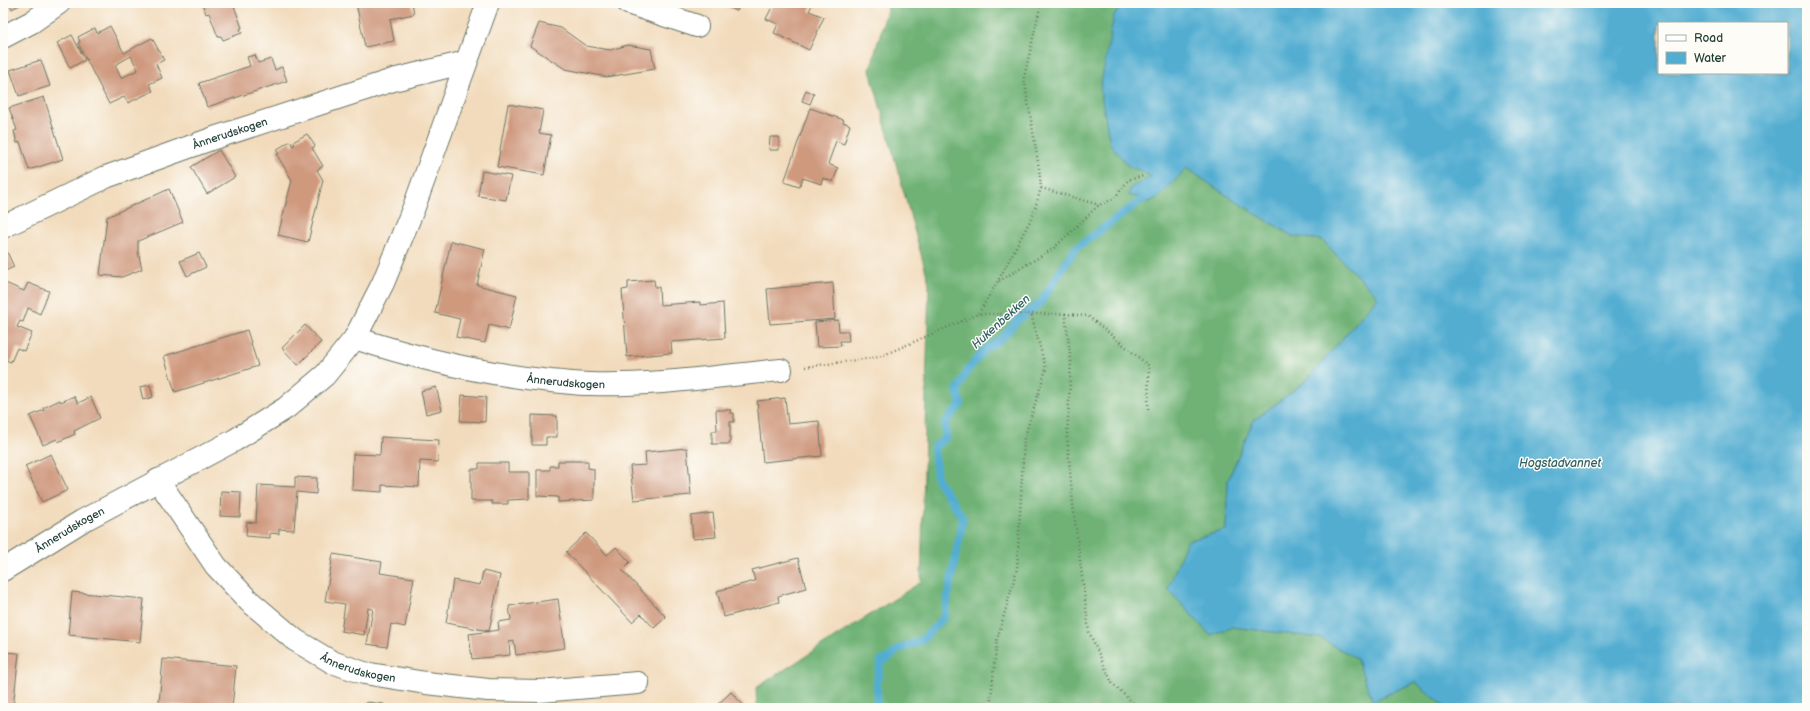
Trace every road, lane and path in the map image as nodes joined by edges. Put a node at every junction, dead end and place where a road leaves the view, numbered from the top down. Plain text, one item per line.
1 (59, 3) edge
2 (488, 3) edge
3 (628, 3) edge
4 (1040, 3) edge
5 (697, 26) dead end
6 (3, 37) edge
7 (466, 62) junction
8 (1143, 176) dead end
9 (1040, 188) junction
10 (1099, 205) junction
11 (3, 227) edge
12 (998, 281) junction
13 (978, 314) junction
14 (1030, 314) junction
15 (1065, 314) junction
16 (355, 338) junction
17 (781, 370) joint
18 (1148, 410) dead end
19 (158, 480) junction
20 (3, 570) edge
21 (638, 683) dead end
22 (1135, 707) edge
23 (990, 708) edge
24 (1142, 708) edge

1 - 6 street
2 - 7 street, Ånnerudskogen
3 - 5 street
4 - 9 path
7 - 11 street, Ånnerudskogen
7 - 16 street, Ånnerudskogen
8 - 10 path
9 - 10 path
9 - 12 path
10 - 12 path
12 - 13 path
13 - 14 path
13 - 17 path
14 - 15 path
14 - 23 path
15 - 18 path
15 - 22 path
16 - 17 street, Ånnerudskogen
16 - 19 street, Ånnerudskogen
19 - 20 street, Ånnerudskogen
19 - 21 street, Ånnerudskogen
22 - 24 path

